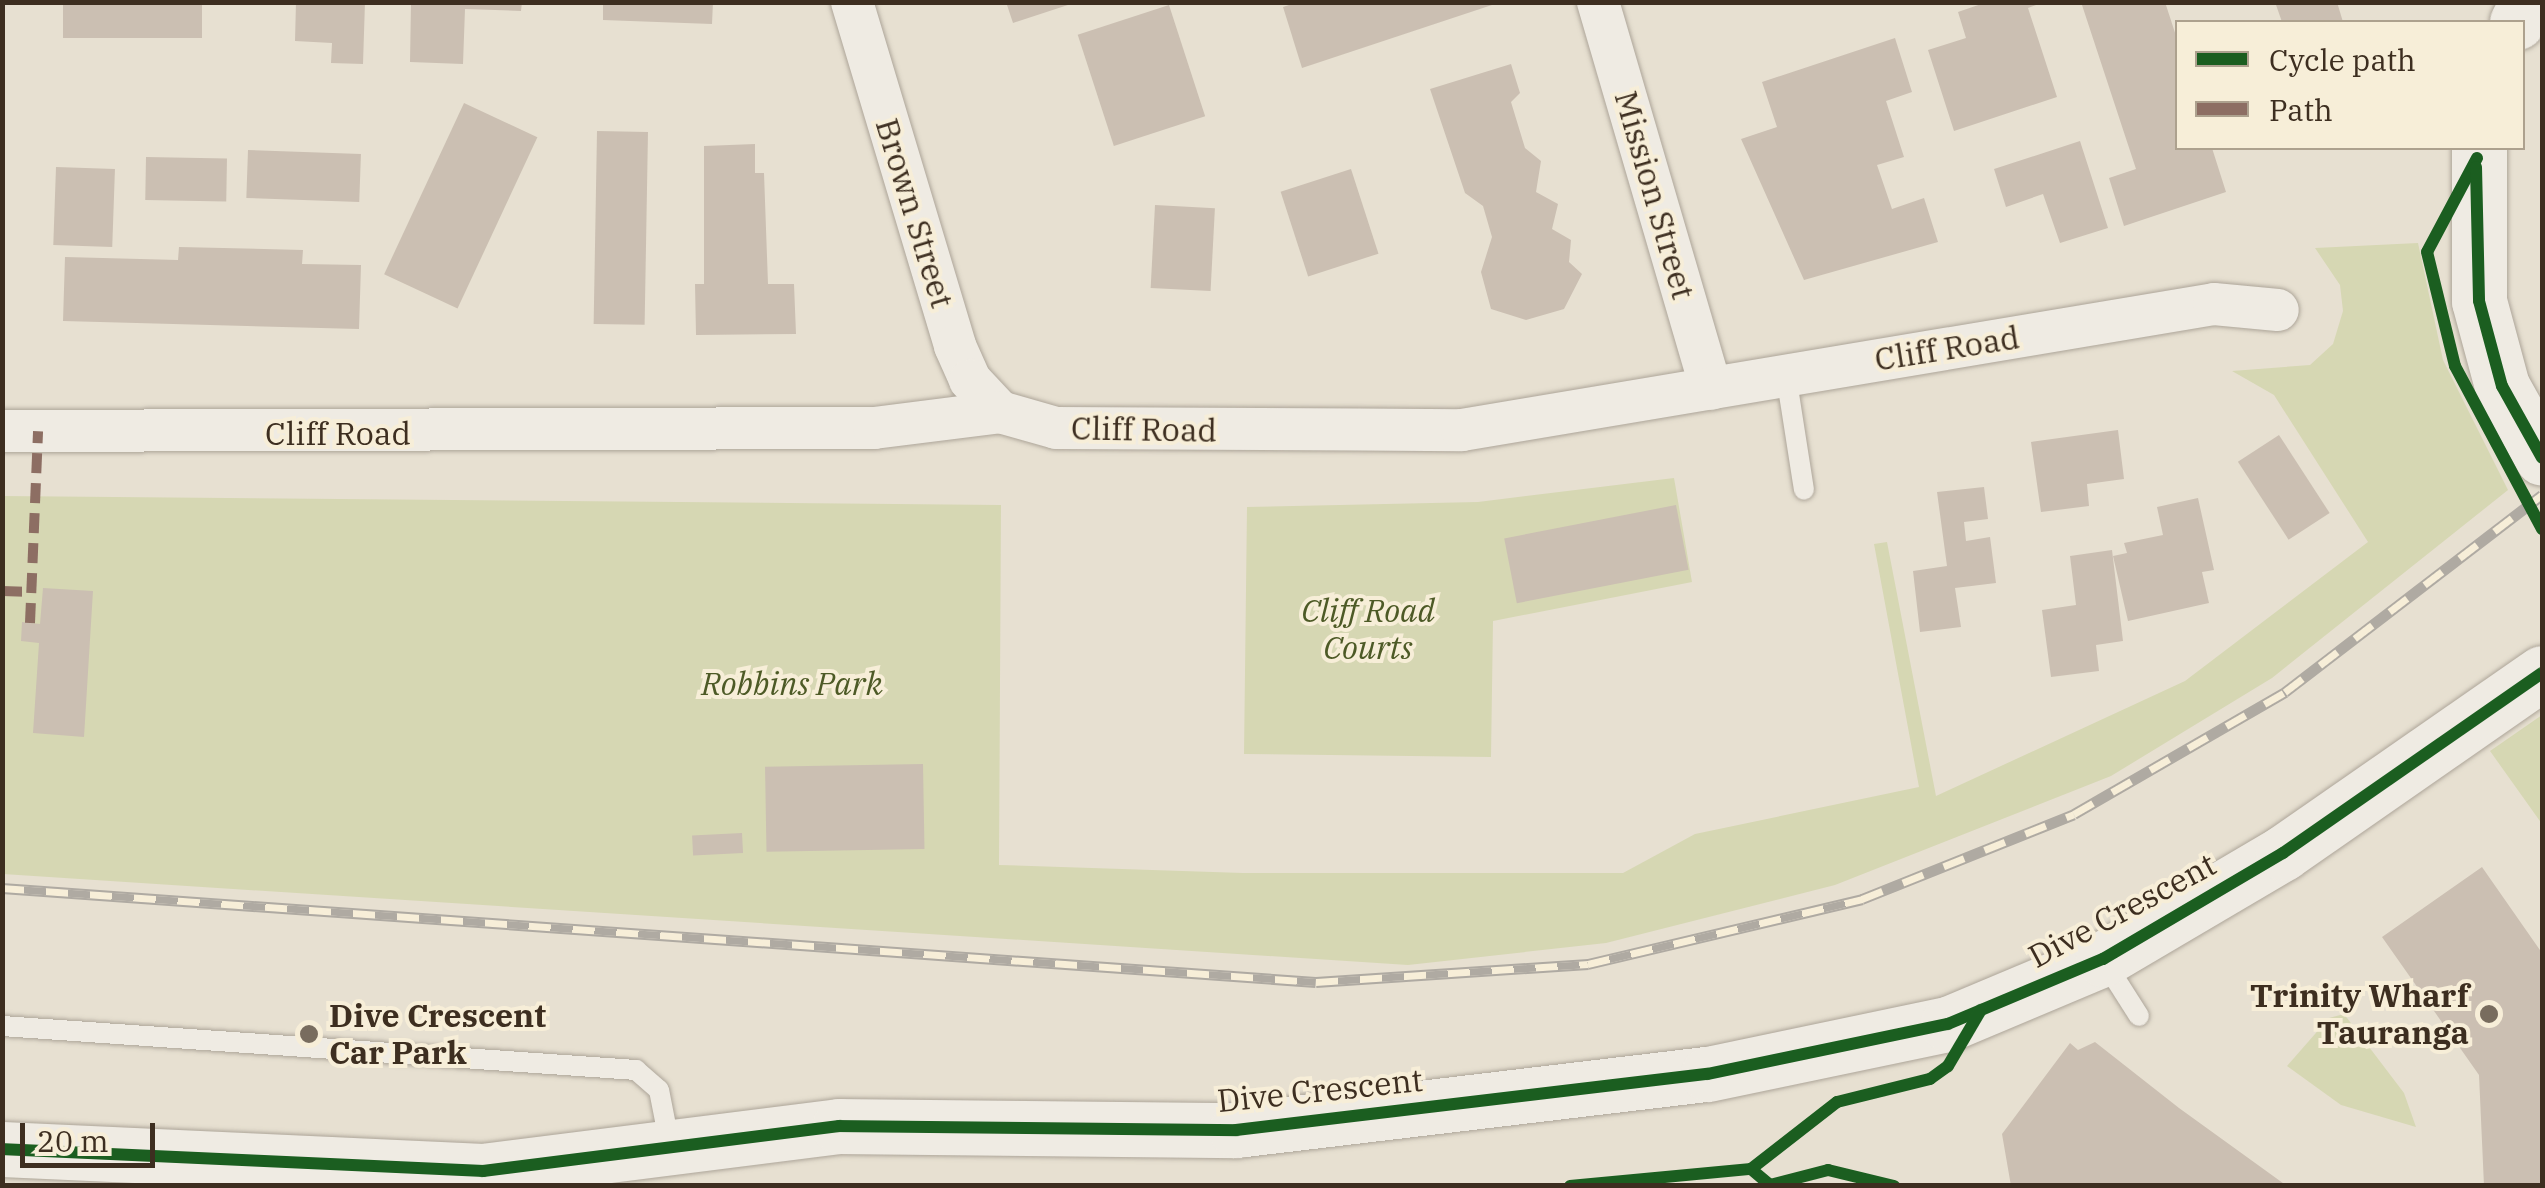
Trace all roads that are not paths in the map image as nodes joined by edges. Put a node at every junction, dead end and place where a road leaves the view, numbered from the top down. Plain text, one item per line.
1 (852, 2) edge
2 (1598, 2) edge
3 (2479, 150) edge
4 (2278, 310) dead end
5 (1786, 375) junction
6 (1711, 389) junction
7 (1000, 412) junction
8 (2, 431) edge
9 (2542, 458) edge
10 (1804, 490) dead end
11 (2542, 673) edge
12 (2103, 959) junction
13 (2139, 1016) dead end
14 (2, 1026) edge
15 (670, 1146) junction
16 (2, 1149) edge

1 - 7 street, Brown Street
2 - 6 street, Mission Street
3 - 9 main road
4 - 5 street, Cliff Road
5 - 6 street, Cliff Road
5 - 10 lane
6 - 7 street, Cliff Road
7 - 8 street, Cliff Road
11 - 12 main road, Dive Crescent
12 - 13 lane
12 - 15 main road, Dive Crescent
14 - 15 lane
15 - 16 main road, Dive Crescent

